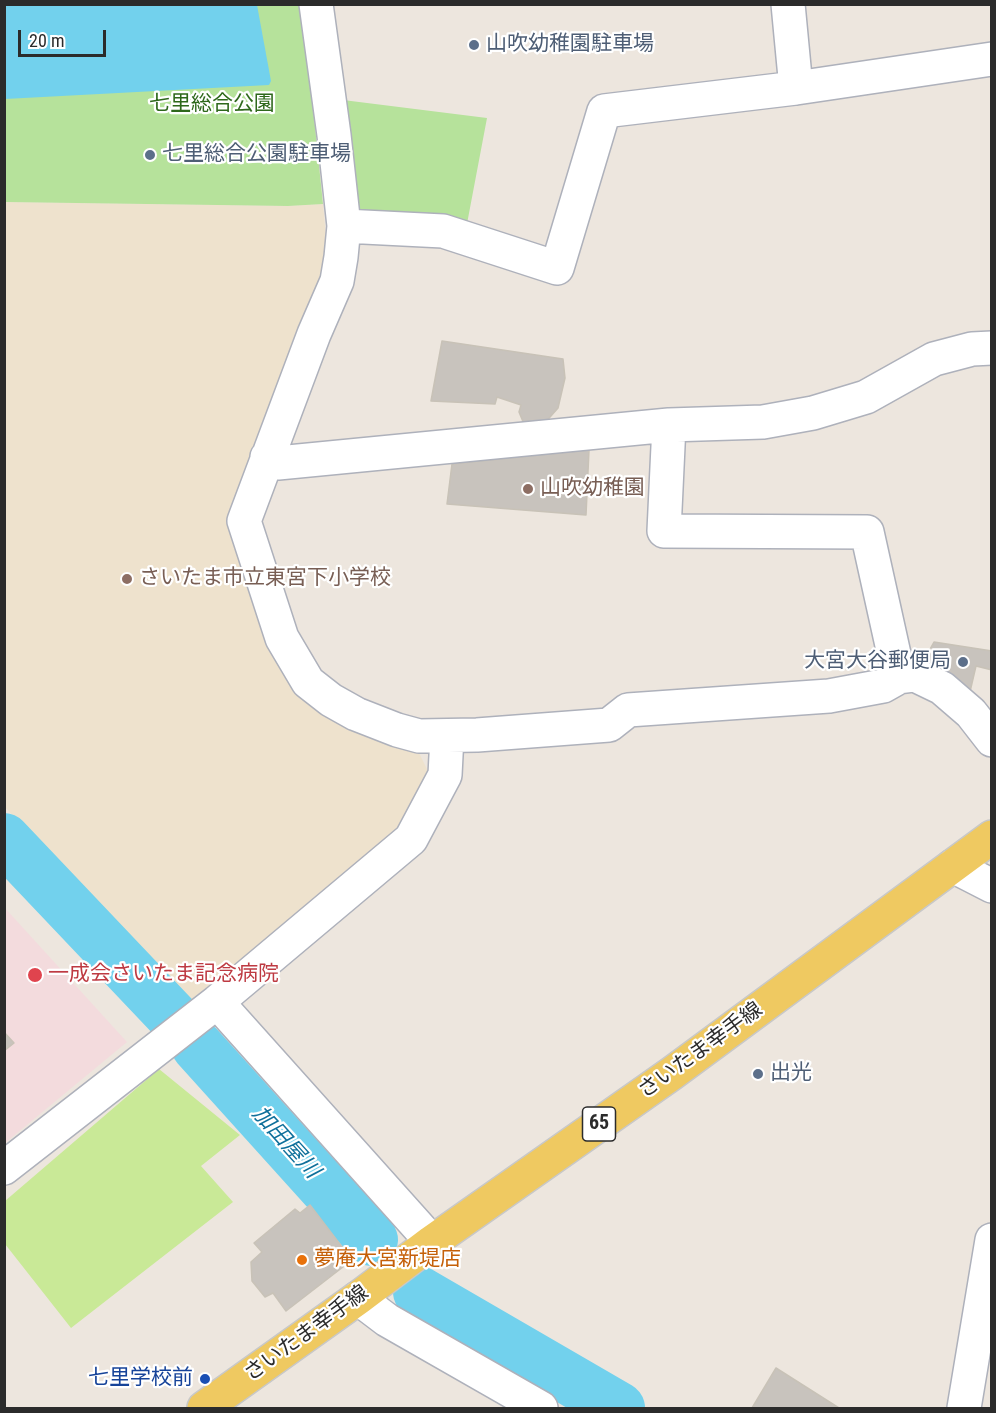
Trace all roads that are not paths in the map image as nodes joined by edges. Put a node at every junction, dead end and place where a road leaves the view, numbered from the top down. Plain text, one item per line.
1 (316, 4) edge
2 (788, 4) edge
3 (992, 59) edge
4 (796, 88) junction
5 (344, 226) junction
6 (992, 348) edge
7 (669, 425) junction
8 (267, 458) junction
9 (899, 677) junction
10 (447, 736) junction
11 (992, 740) edge
12 (992, 837) edge
13 (953, 866) junction
14 (992, 886) edge
15 (217, 1002) junction
16 (4, 1168) edge
17 (992, 1240) edge
18 (432, 1242) junction
19 (358, 1298) junction
20 (204, 1408) edge
21 (542, 1408) edge
22 (964, 1408) edge

1 - 5 street
2 - 4 street
3 - 4 street
4 - 5 street
5 - 8 street
6 - 7 street
7 - 8 street
7 - 9 street
8 - 10 street
9 - 10 street
9 - 11 street
10 - 15 street
12 - 13 main road, さいたま幸手線 / 65
13 - 14 street
13 - 18 main road, さいたま幸手線 / 65
15 - 16 street
15 - 18 street
17 - 22 street
18 - 19 main road, さいたま幸手線 / 65
19 - 20 main road, さいたま幸手線 / 65
19 - 21 street

